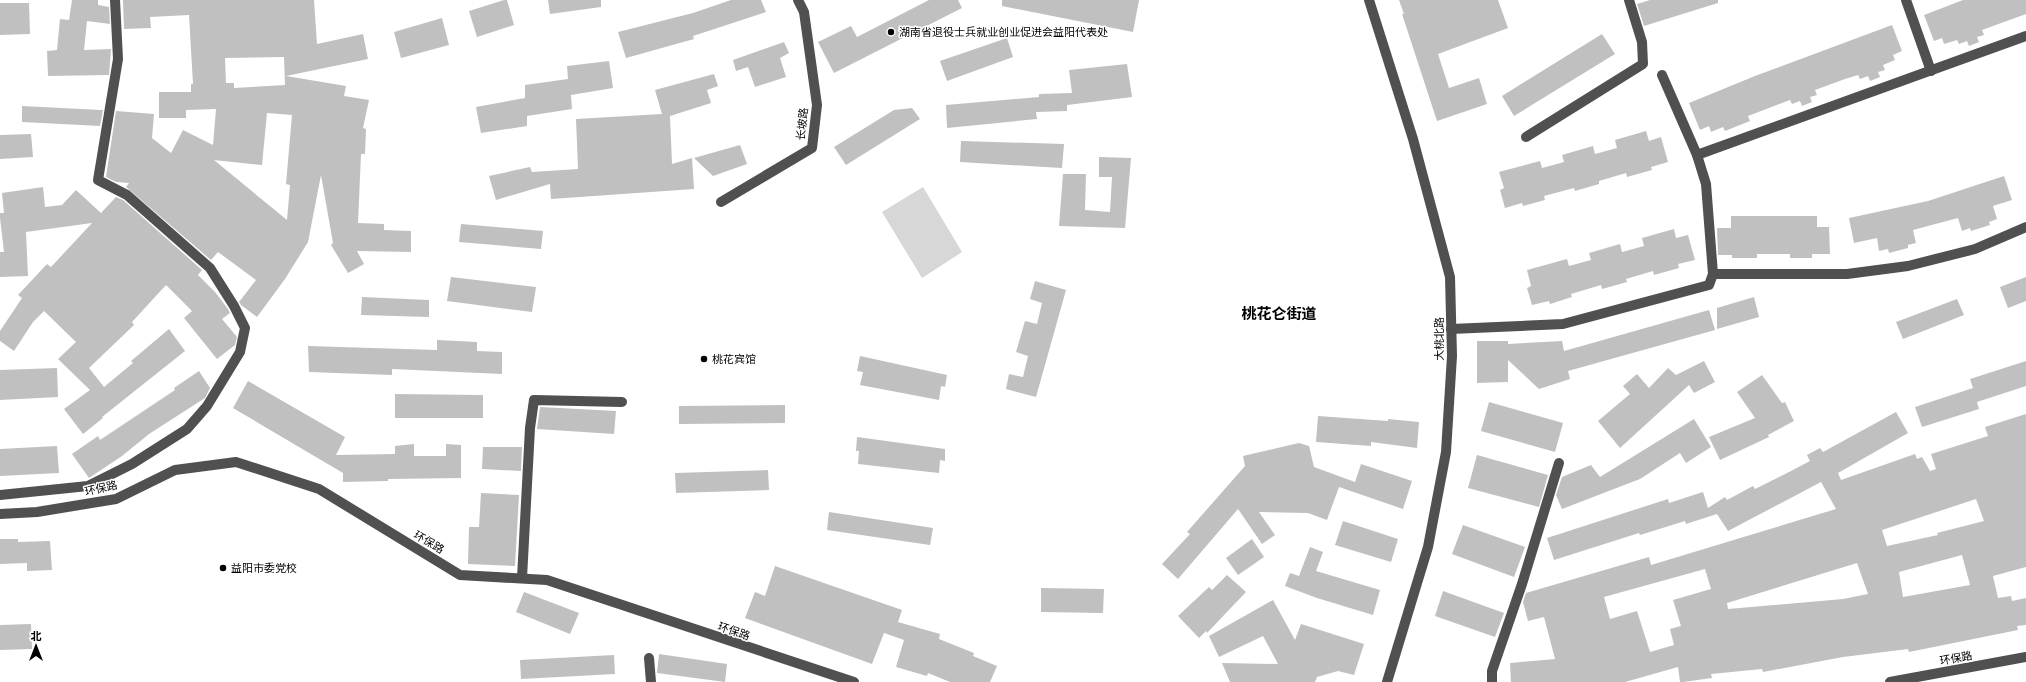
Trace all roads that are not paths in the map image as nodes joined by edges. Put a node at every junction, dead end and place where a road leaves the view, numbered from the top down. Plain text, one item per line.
1 (115, 0) edge
2 (798, 0) edge
3 (1369, 0) edge
4 (1629, 0) edge
5 (1906, 0) edge
6 (2026, 36) edge
7 (1931, 71) junction
8 (1662, 75) dead end
9 (1526, 138) dead end
10 (1697, 155) junction
11 (721, 202) dead end
12 (2026, 227) edge
13 (1713, 274) junction
14 (1451, 329) junction
15 (622, 402) dead end
16 (1559, 463) dead end
17 (0, 495) edge
18 (0, 514) edge
19 (522, 578) junction
20 (2026, 657) edge
21 (649, 658) dead end
22 (651, 682) edge
23 (854, 682) edge
24 (1387, 682) edge
25 (1492, 682) edge
26 (1890, 682) edge

1 - 17 street
2 - 11 street, 长坡路
3 - 14 street, 大桃北路
4 - 9 street
5 - 7 street
6 - 7 street
7 - 10 street
8 - 10 street
10 - 13 street
12 - 13 street
13 - 14 street
14 - 24 street, 大桃北路
15 - 19 street
16 - 25 street
18 - 19 street, 环保路
19 - 23 street, 环保路
20 - 26 street, 环保路
21 - 22 street

